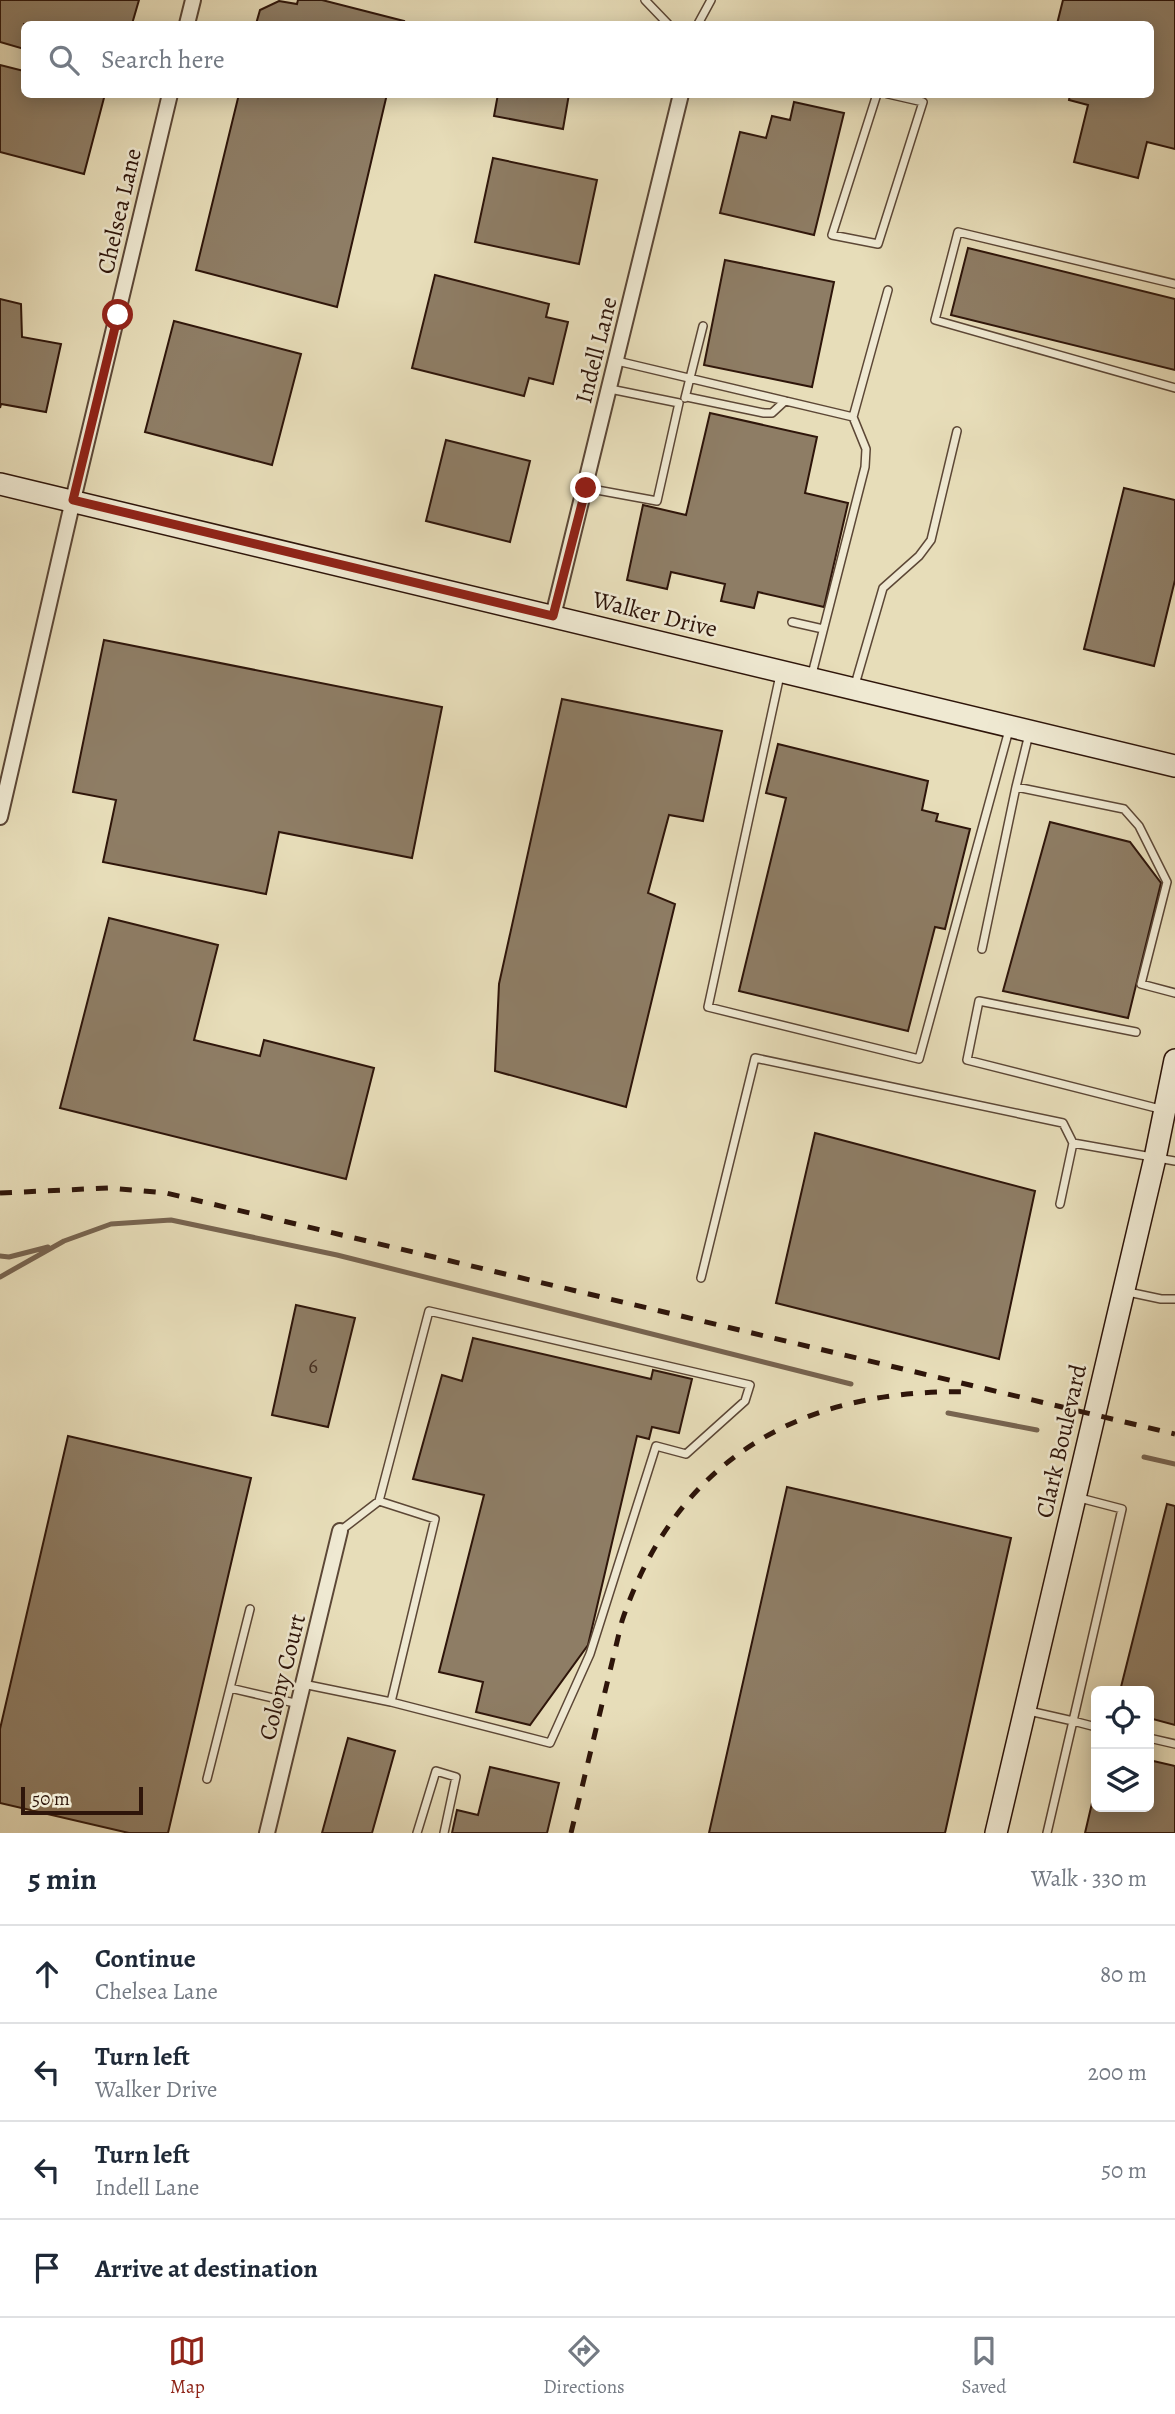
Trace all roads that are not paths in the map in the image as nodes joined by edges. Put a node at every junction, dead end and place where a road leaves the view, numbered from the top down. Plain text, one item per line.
1 (192, 0) edge
2 (711, 0) edge
3 (646, 1) edge
4 (188, 21) edge
5 (665, 21) edge
6 (700, 21) edge
7 (169, 98) edge
8 (680, 98) edge
9 (876, 98) edge
10 (906, 98) edge
11 (1175, 284) edge
12 (888, 290) dead end
13 (703, 326) dead end
14 (617, 360) junction
15 (692, 378) junction
16 (1175, 388) edge
17 (610, 389) junction
18 (687, 397) junction
19 (785, 401) junction
20 (679, 403) junction
21 (853, 417) junction
22 (957, 430) dead end
23 (0, 484) edge
24 (586, 488) junction
25 (73, 500) junction
26 (553, 616) junction
27 (792, 622) dead end
28 (823, 629) junction
29 (781, 671) junction
30 (811, 678) junction
31 (853, 689) junction
32 (1020, 729) junction
33 (1175, 766) edge
34 (1016, 787) junction
35 (0, 817) edge
36 (982, 949) dead end
37 (1175, 993) edge
38 (1136, 1032) dead end
39 (1175, 1060) edge
40 (1169, 1111) edge
41 (1073, 1143) junction
42 (1165, 1159) edge
43 (1060, 1204) dead end
44 (701, 1278) dead end
45 (1123, 1291) junction
46 (1175, 1298) edge
47 (1075, 1497) junction
48 (379, 1501) junction
49 (340, 1531) joint
50 (250, 1609) dead end
51 (303, 1684) junction
52 (230, 1688) junction
53 (391, 1702) junction
54 (299, 1704) junction
55 (1025, 1710) junction
56 (1073, 1721) junction
57 (1091, 1726) edge
58 (1154, 1739) edge
59 (1175, 1744) edge
60 (207, 1779) dead end
61 (267, 1833) edge
62 (417, 1833) edge
63 (444, 1833) edge
64 (996, 1833) edge
65 (1047, 1833) edge

1 - 4 street
2 - 6 lane
3 - 5 lane
7 - 25 street, Chelsea Lane
8 - 14 street, Indell Lane
9 - 10 lane
11 - 16 lane
12 - 21 lane
13 - 15 lane
14 - 15 lane
14 - 17 street, Indell Lane
15 - 18 lane
15 - 19 lane
17 - 20 lane
17 - 24 street, Indell Lane
18 - 19 lane
18 - 20 lane
19 - 21 lane
20 - 24 lane
21 - 28 lane
22 - 31 lane
23 - 25 street, Walker Drive
24 - 26 street, Indell Lane
25 - 26 street, Walker Drive
25 - 35 street, Chelsea Lane
26 - 29 street, Walker Drive
27 - 28 lane
28 - 30 lane
29 - 30 street, Walker Drive
29 - 32 lane
30 - 31 street, Walker Drive
31 - 32 street, Walker Drive
32 - 33 street, Walker Drive
32 - 34 lane
34 - 36 lane
34 - 37 lane
38 - 40 lane
39 - 40 street, Clark Boulevard
40 - 42 street, Clark Boulevard
41 - 42 lane
41 - 43 lane
41 - 44 lane
42 - 45 street, Clark Boulevard
45 - 46 lane
45 - 47 street, Clark Boulevard
47 - 55 street, Clark Boulevard
47 - 56 lane
48 - 49 lane
48 - 53 lane
48 - 53 lane
49 - 51 street, Colony Court
50 - 52 lane
51 - 53 lane
51 - 54 street, Colony Court
52 - 54 lane
52 - 60 lane
54 - 61 street, Colony Court
55 - 56 lane
55 - 64 street, Clark Boulevard
56 - 57 lane
56 - 65 lane
58 - 59 lane
62 - 63 lane

